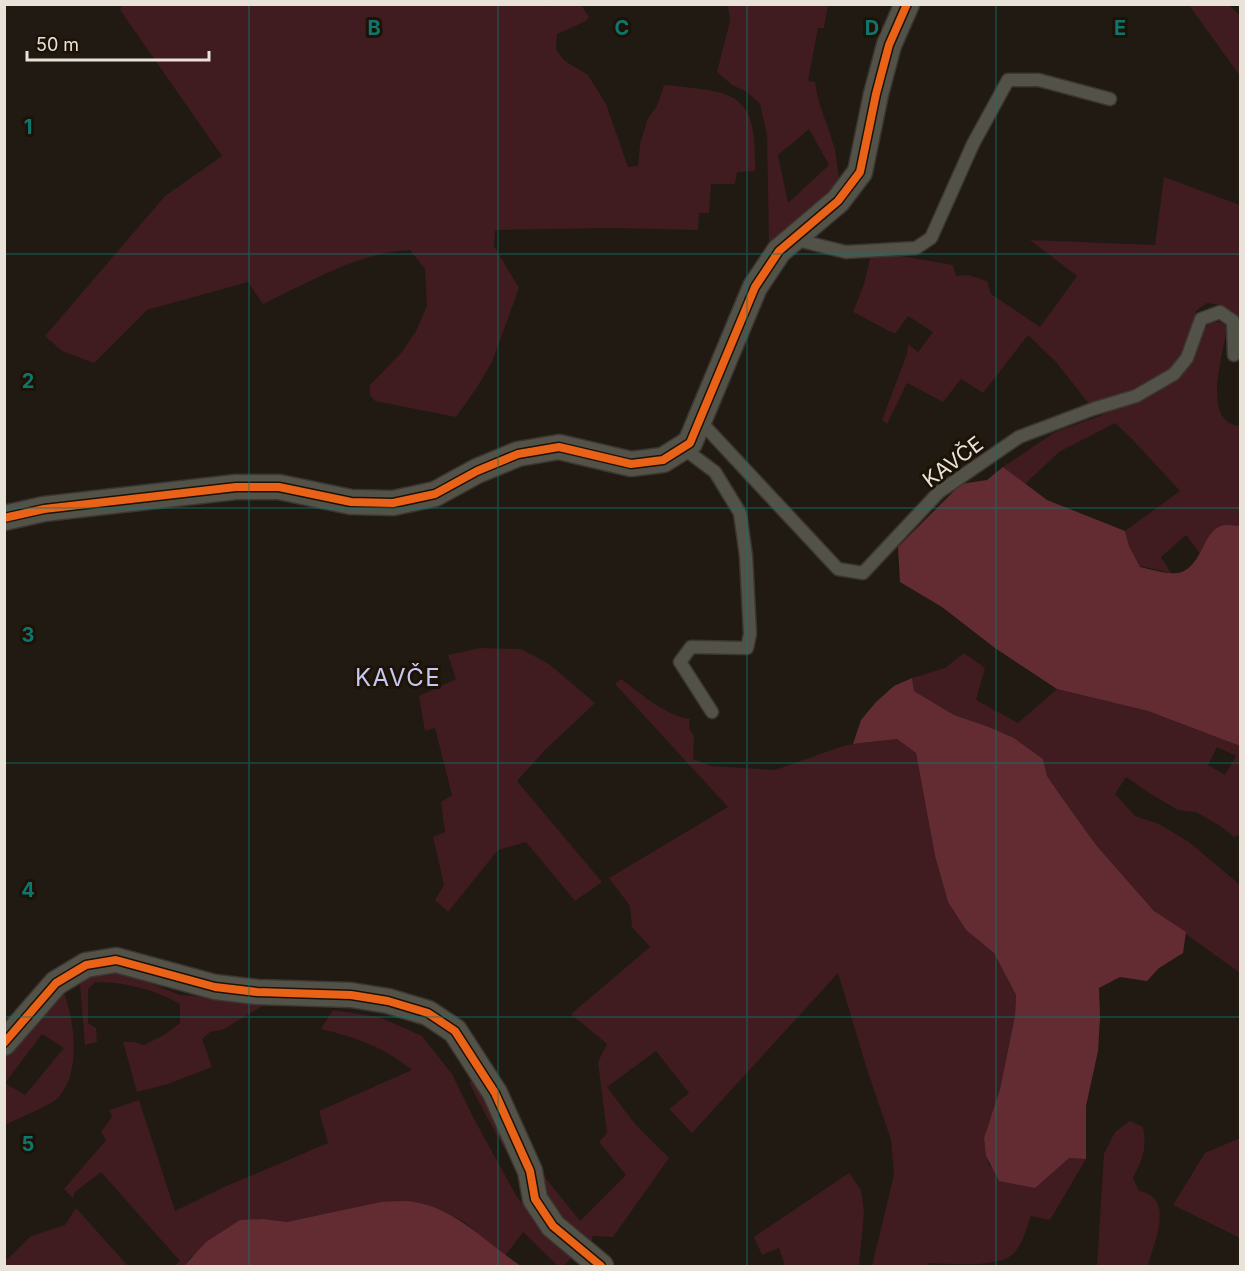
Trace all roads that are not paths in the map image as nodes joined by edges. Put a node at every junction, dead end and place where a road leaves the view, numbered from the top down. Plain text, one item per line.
1 (907, 4) edge
2 (1110, 99) dead end
3 (793, 239) junction
4 (1234, 355) dead end
5 (700, 421) junction
6 (683, 448) junction
7 (4, 518) edge
8 (712, 712) dead end
9 (4, 1043) edge
10 (601, 1266) edge

1 - 3 street
2 - 3 lane
3 - 5 street
4 - 5 lane, KAVČE
5 - 6 street
6 - 7 street
6 - 8 lane
9 - 10 street

